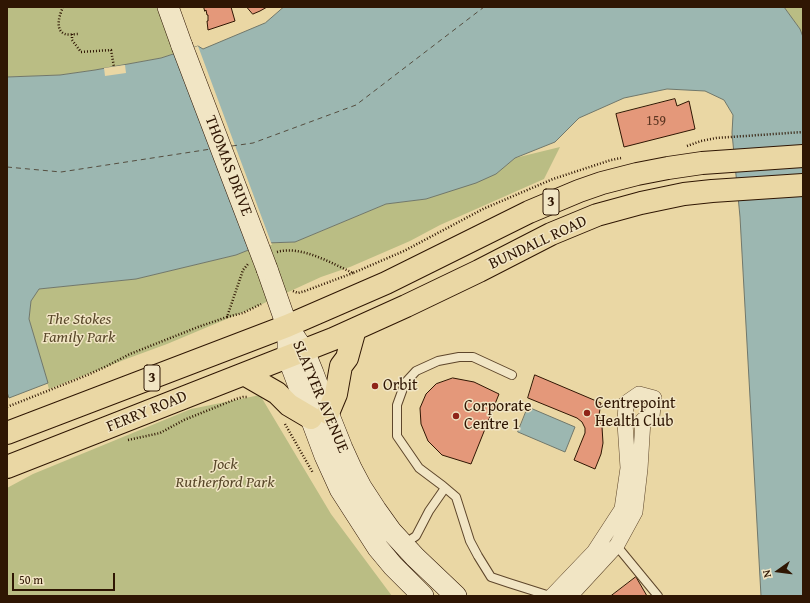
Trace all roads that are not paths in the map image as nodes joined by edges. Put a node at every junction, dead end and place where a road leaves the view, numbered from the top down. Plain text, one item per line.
1 (168, 7) edge
2 (803, 156) edge
3 (803, 185) edge
4 (287, 326) junction
5 (356, 329) junction
6 (296, 354) junction
7 (244, 374) junction
8 (512, 375) dead end
9 (319, 415) junction
10 (7, 433) edge
11 (7, 467) edge
12 (445, 488) junction
13 (403, 545) junction
14 (616, 545) junction
15 (423, 596) edge
16 (456, 596) edge
17 (551, 596) edge
18 (570, 596) edge
19 (658, 596) edge

1 - 4 main road, THOMAS DRIVE, bridge
2 - 4 main road, BUNDALL ROAD / 3
3 - 5 main road, BUNDALL ROAD / 3
4 - 6 main road, SLATYER AVENUE
4 - 10 main road, FERRY ROAD / 3
5 - 6 main road, BUNDALL ROAD / 3
5 - 9 main road
6 - 7 main road, FERRY ROAD / 3
6 - 9 main road, SLATYER AVENUE
7 - 9 main road
7 - 11 main road, FERRY ROAD / 3
8 - 12 lane
9 - 13 main road, SLATYER AVENUE
9 - 15 main road, SLATYER AVENUE
12 - 13 lane
12 - 17 lane
13 - 16 main road, SLATYER AVENUE
14 - 17 street
14 - 18 street
14 - 19 lane

